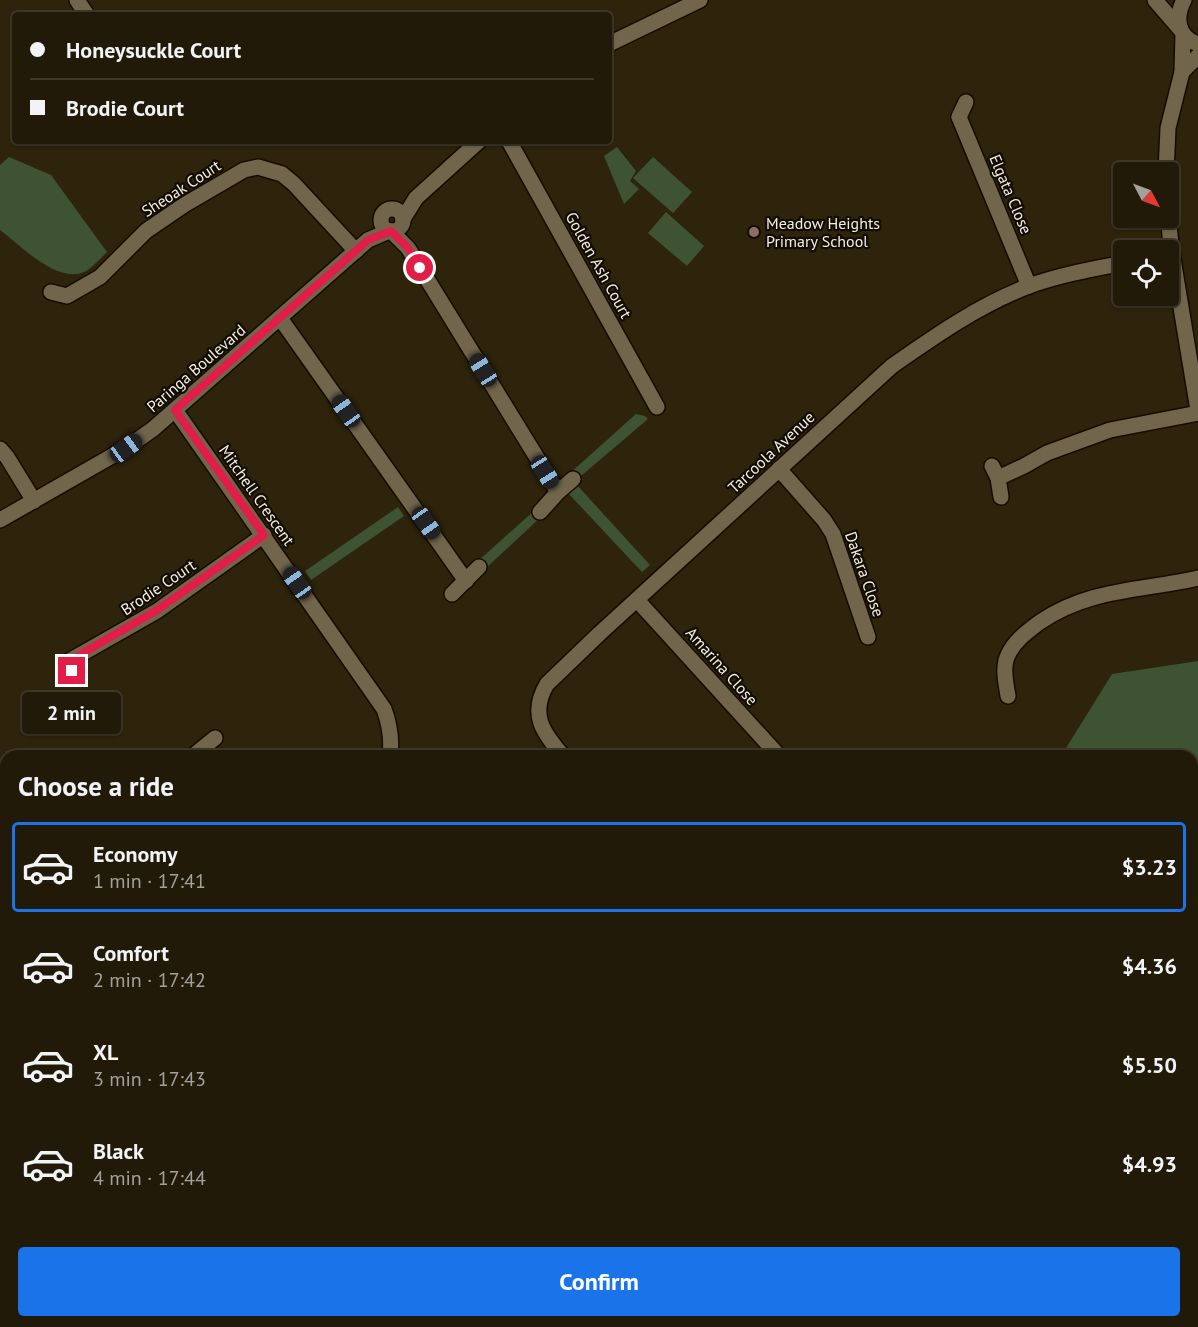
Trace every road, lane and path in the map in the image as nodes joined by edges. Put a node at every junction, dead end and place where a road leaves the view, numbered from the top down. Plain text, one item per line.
1 (700, 0) edge
2 (1155, 0) edge
3 (1184, 0) edge
4 (1182, 32) junction
5 (612, 43) edge
6 (1198, 44) edge
7 (1198, 56) edge
8 (1182, 72) junction
9 (966, 102) dead end
10 (469, 144) edge
11 (511, 144) edge
12 (1166, 162) edge
13 (400, 216) junction
14 (387, 227) junction
15 (408, 248) junction
16 (356, 251) junction
17 (1113, 265) edge
18 (1029, 286) junction
19 (51, 292) dead end
20 (1179, 305) edge
21 (280, 318) junction
22 (655, 409) dead end
23 (175, 410) junction
24 (1198, 412) edge
25 (0, 449) edge
26 (779, 469) junction
27 (573, 479) dead end
28 (558, 492) junction
29 (1001, 497) dead end
30 (34, 501) junction
31 (540, 512) dead end
32 (0, 520) edge
33 (264, 535) junction
34 (479, 567) dead end
35 (1198, 578) edge
36 (466, 580) junction
37 (453, 594) dead end
38 (638, 600) junction
39 (869, 640) dead end
40 (66, 663) dead end
41 (1008, 696) dead end
42 (219, 737) dead end
43 (201, 750) edge
44 (391, 750) edge
45 (557, 750) edge
46 (774, 750) edge

1 - 5 street
2 - 4 street
3 - 4 street
4 - 6 street
4 - 8 street
7 - 8 street
8 - 12 street
9 - 18 street, Elgata Close
10 - 13 street
11 - 22 street, Golden Ash Court
13 - 14 street
13 - 14 street
13 - 15 street
14 - 15 street
14 - 16 street, Paringa Boulevard
15 - 28 street
16 - 19 street, Sheoak Court
16 - 21 street, Paringa Boulevard
17 - 18 street, Tarcoola Avenue
18 - 26 street, Tarcoola Avenue
20 - 24 street
21 - 23 street, Paringa Boulevard
21 - 36 street
23 - 30 street, Paringa Boulevard
23 - 33 street, Mitchell Crescent
24 - 29 street
25 - 30 street
26 - 38 street, Tarcoola Avenue
26 - 39 street, Dakara Close
27 - 28 street
28 - 31 street
30 - 32 street, Paringa Boulevard
33 - 40 street, Brodie Court
33 - 44 street, Mitchell Crescent
34 - 36 street
35 - 41 street
36 - 37 street
38 - 45 street, Tarcoola Avenue
38 - 46 street, Amarina Close
42 - 43 street

